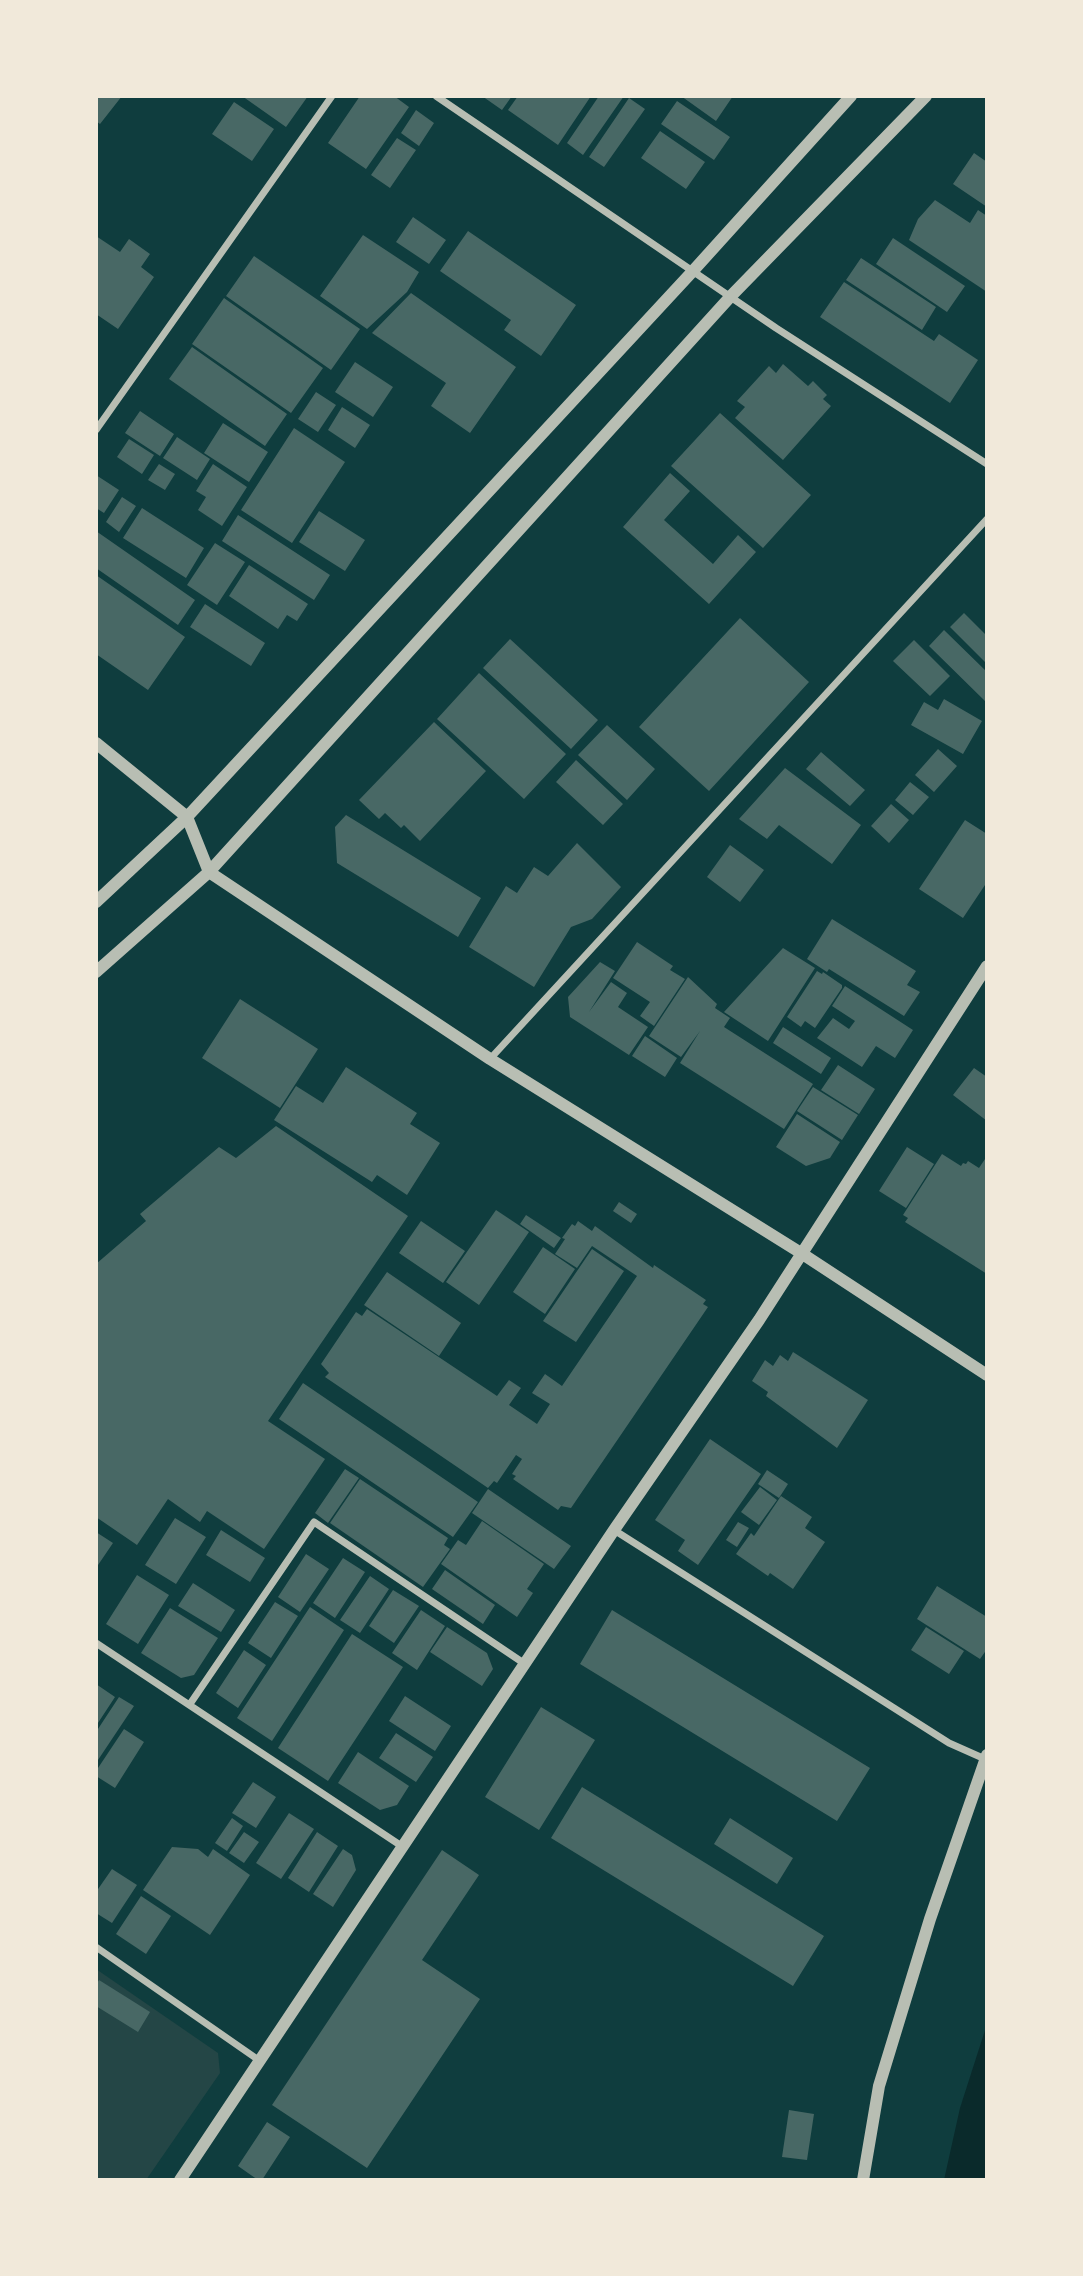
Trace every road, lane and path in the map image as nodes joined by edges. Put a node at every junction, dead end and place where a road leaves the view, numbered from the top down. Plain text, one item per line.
1 (332, 96) edge
2 (436, 96) edge
3 (851, 96) edge
4 (926, 96) edge
5 (692, 272) junction
6 (731, 296) junction
7 (96, 430) edge
8 (987, 464) edge
9 (987, 519) edge
10 (96, 743) edge
11 (187, 817) junction
12 (209, 872) junction
13 (96, 902) edge
14 (987, 966) edge
15 (96, 972) edge
16 (490, 1059) junction
17 (801, 1253) junction
18 (987, 1375) edge
19 (614, 1530) junction
20 (96, 1643) edge
21 (525, 1664) junction
22 (190, 1704) junction
23 (986, 1757) edge
24 (403, 1847) junction
25 (96, 1947) edge
26 (260, 2061) junction
27 (180, 2180) edge
28 (863, 2180) edge

1 - 7 street
2 - 5 street
3 - 5 street
4 - 6 street
5 - 6 street
5 - 11 street
6 - 8 street
6 - 12 street
9 - 16 street
10 - 11 street
11 - 12 street
11 - 13 street
12 - 15 street
12 - 16 street
14 - 17 street
16 - 17 street
17 - 18 street
17 - 19 street
19 - 21 street
19 - 23 street
20 - 22 street
21 - 22 street
21 - 24 street
22 - 24 street
23 - 28 street
24 - 26 street
25 - 26 street
26 - 27 street

